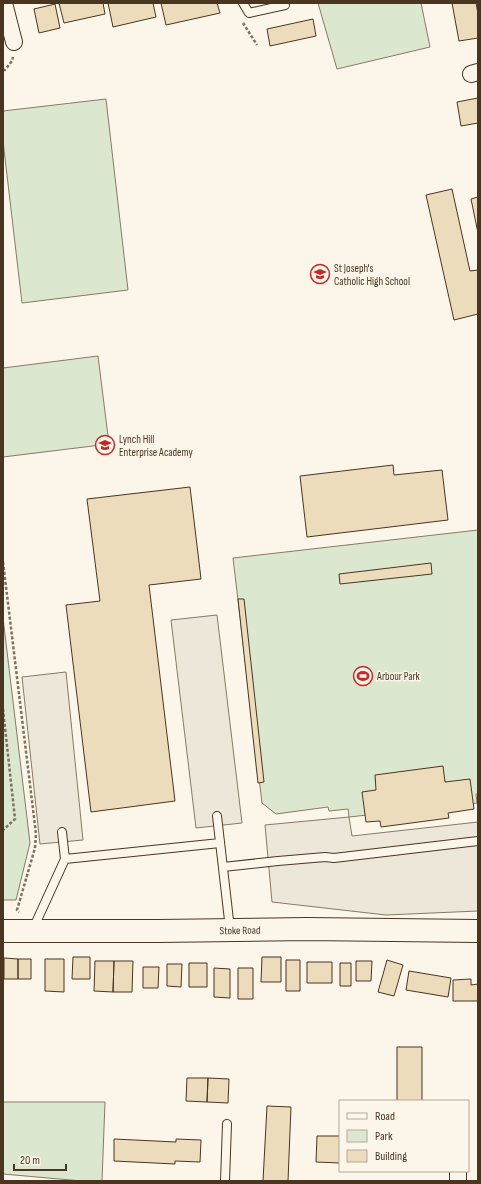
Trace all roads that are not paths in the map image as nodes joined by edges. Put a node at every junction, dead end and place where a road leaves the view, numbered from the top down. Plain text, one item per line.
1 (4, 3) edge
2 (243, 3) edge
3 (285, 5) dead end
4 (14, 42) dead end
5 (217, 816) dead end
6 (62, 832) dead end
7 (478, 841) edge
8 (220, 843) junction
9 (65, 859) junction
10 (223, 867) junction
11 (230, 930) junction
12 (478, 930) edge
13 (3, 931) edge
14 (32, 931) junction
15 (227, 1124) dead end
16 (226, 1181) edge

1 - 4 street
2 - 3 lane
5 - 8 lane
6 - 9 lane
7 - 10 lane
8 - 9 lane
8 - 10 lane
9 - 14 lane
10 - 11 lane
11 - 12 main road, Stoke Road
11 - 14 main road, Stoke Road
13 - 14 main road, Stoke Road
15 - 16 lane

